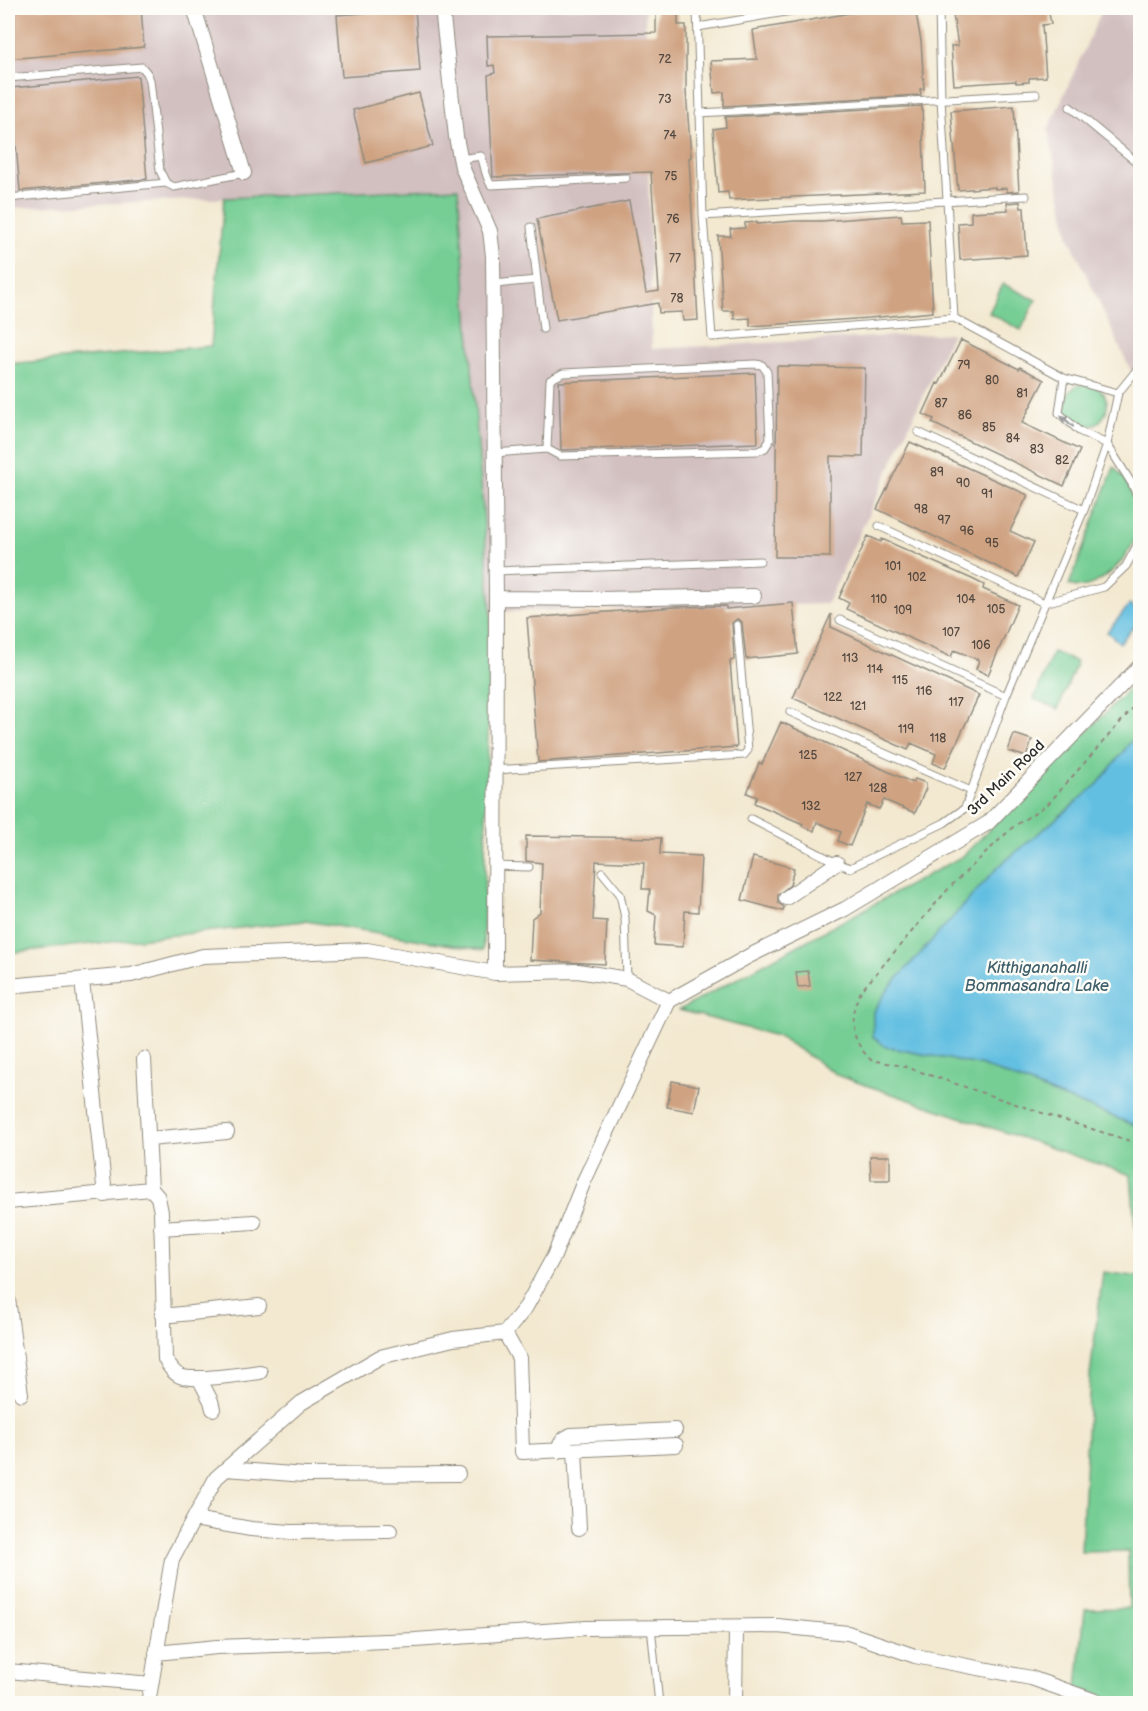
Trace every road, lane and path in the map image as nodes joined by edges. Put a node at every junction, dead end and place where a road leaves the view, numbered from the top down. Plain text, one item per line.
1 (194, 8) edge
2 (442, 8) edge
3 (697, 8) edge
4 (809, 8) edge
5 (939, 8) edge
6 (698, 27) junction
7 (8, 78) edge
8 (1036, 94) dead end
9 (941, 99) junction
10 (1070, 107) dead end
11 (699, 113) junction
12 (460, 159) junction
13 (1140, 165) edge
14 (244, 173) joint
15 (626, 178) dead end
16 (166, 183) junction
17 (1026, 196) dead end
18 (8, 198) edge
19 (947, 202) junction
20 (703, 216) junction
21 (531, 228) dead end
22 (537, 280) junction
23 (494, 284) junction
24 (954, 318) junction
25 (543, 329) dead end
26 (1140, 366) edge
27 (1064, 378) junction
28 (1118, 393) junction
29 (918, 432) dead end
30 (1107, 444) junction
31 (547, 449) junction
32 (495, 453) junction
33 (1140, 503) edge
34 (1084, 510) junction
35 (879, 526) dead end
36 (1140, 540) edge
37 (760, 561) dead end
38 (496, 571) junction
39 (754, 596) dead end
40 (496, 598) junction
41 (1044, 603) junction
42 (840, 620) dead end
43 (737, 625) dead end
44 (1140, 666) edge
45 (1006, 696) junction
46 (1140, 700) edge
47 (790, 712) dead end
48 (494, 771) junction
49 (971, 791) junction
50 (751, 819) dead end
51 (837, 863) junction
52 (495, 866) junction
53 (529, 867) dead end
54 (602, 872) dead end
55 (786, 898) dead end
56 (495, 973) junction
57 (627, 979) junction
58 (82, 980) junction
59 (8, 986) edge
60 (669, 1002) junction
61 (144, 1059) dead end
62 (227, 1132) dead end
63 (149, 1139) junction
64 (1140, 1144) edge
65 (151, 1189) junction
66 (105, 1195) junction
67 (8, 1202) edge
68 (254, 1222) dead end
69 (161, 1228) junction
70 (8, 1299) edge
71 (259, 1306) dead end
72 (162, 1313) junction
73 (505, 1333) junction
74 (261, 1372) dead end
75 (199, 1378) junction
76 (21, 1394) dead end
77 (213, 1409) dead end
78 (675, 1430) dead end
79 (676, 1445) dead end
80 (575, 1450) junction
81 (558, 1451) junction
82 (226, 1468) junction
83 (458, 1474) dead end
84 (194, 1519) junction
85 (579, 1528) dead end
86 (390, 1531) dead end
87 (651, 1627) junction
88 (736, 1627) junction
89 (156, 1653) junction
90 (8, 1671) edge
91 (151, 1684) junction
92 (148, 1704) edge
93 (659, 1704) edge
94 (735, 1704) edge
95 (1104, 1704) edge

1 - 14 street
2 - 12 street
3 - 6 lane
4 - 6 lane
5 - 9 lane
6 - 11 lane
7 - 16 lane
8 - 9 lane
9 - 11 lane
9 - 19 lane
10 - 13 lane
11 - 20 lane
12 - 15 lane
12 - 23 street
14 - 16 lane
16 - 18 lane
17 - 19 lane
19 - 20 lane
19 - 24 lane
20 - 24 lane
21 - 22 lane
22 - 23 lane
22 - 25 lane
23 - 32 street
24 - 27 lane
26 - 28 lane
27 - 28 lane
30 -> 27 lane
28 - 30 lane
29 - 34 lane
30 - 33 lane
30 - 34 lane
31 - 31 lane
31 - 32 lane
32 - 38 street
34 - 41 lane
35 - 41 lane
36 - 41 lane
37 - 38 lane
38 - 40 street
39 - 40 street
40 - 48 street
41 - 45 lane
42 - 45 lane
43 - 48 lane
44 - 60 street, 3rd Main Road
45 - 49 lane
46 - 64 path
47 - 49 lane
48 - 52 street
49 - 51 lane
50 - 51 lane
51 - 55 street
52 - 53 lane
52 - 56 street
54 - 57 lane
56 - 57 street
56 - 58 street
57 - 60 street
58 - 59 street
58 - 66 street
60 - 73 street
61 - 63 street
62 - 63 street
63 - 65 street
65 - 66 street
65 - 69 street
66 - 67 street
68 - 69 street
69 - 72 street
70 - 76 street
71 - 72 street
72 - 75 street
73 - 81 street
73 - 82 street
74 - 75 street
75 - 77 street
78 - 81 street
79 - 80 street
80 - 81 street
80 - 85 street
82 - 83 street
82 - 84 street
84 - 86 street
84 - 89 street
87 - 88 street
87 - 89 street
87 - 93 lane
88 - 94 street
88 - 95 street
89 - 91 street
90 - 91 street
91 - 92 street

